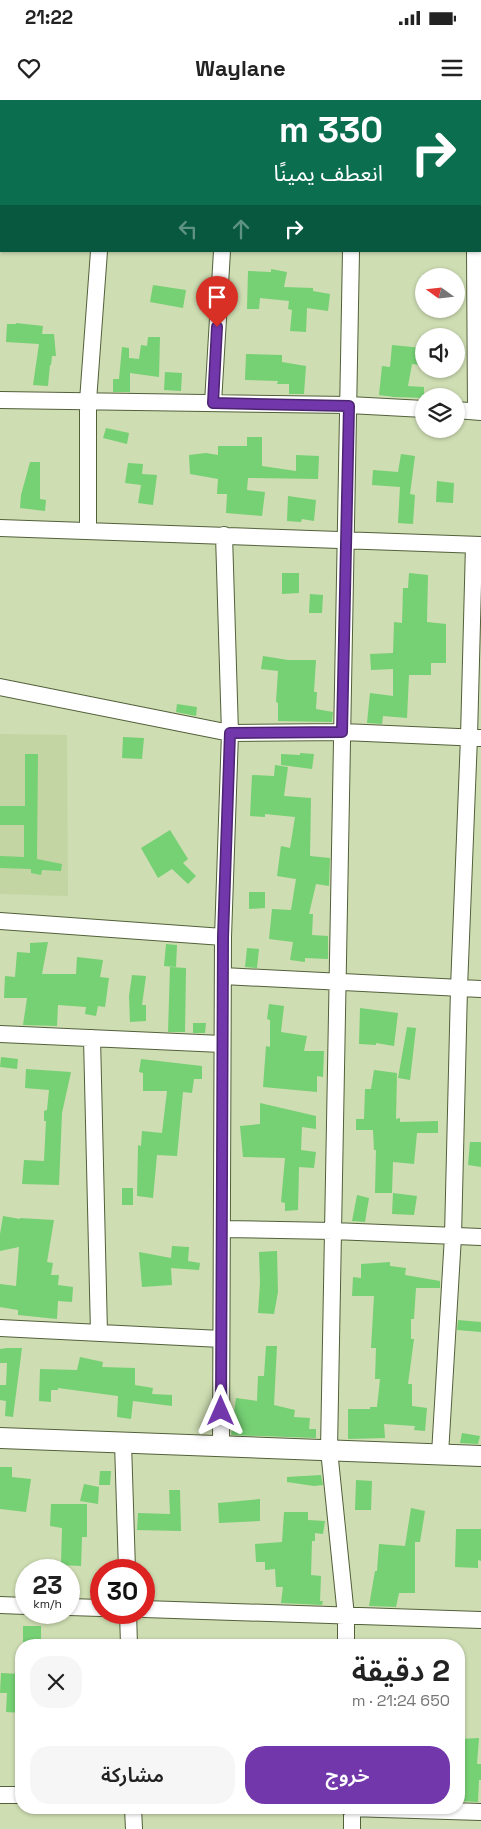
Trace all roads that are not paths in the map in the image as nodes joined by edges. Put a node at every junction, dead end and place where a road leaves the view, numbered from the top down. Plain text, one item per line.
1 (99, 252) edge
2 (222, 252) edge
3 (352, 252) edge
4 (475, 252) edge
5 (0, 400) edge
6 (88, 402) junction
7 (213, 403) junction
8 (349, 406) junction
9 (415, 409) edge
10 (465, 410) edge
11 (478, 411) edge
12 (0, 528) edge
13 (88, 531) junction
14 (224, 535) junction
15 (346, 539) junction
16 (477, 545) edge
17 (0, 687) edge
18 (342, 732) junction
19 (230, 733) junction
20 (475, 738) edge
21 (0, 920) edge
22 (223, 937) junction
23 (223, 976) junction
24 (338, 983) junction
25 (458, 988) junction
26 (481, 989) edge
27 (0, 1034) edge
28 (92, 1038) junction
29 (222, 1044) junction
30 (222, 1229) junction
31 (333, 1231) junction
32 (453, 1236) junction
33 (481, 1237) edge
34 (0, 1328) edge
35 (99, 1333) junction
36 (222, 1339) junction
37 (0, 1438) edge
38 (123, 1443) junction
39 (221, 1446) junction
40 (329, 1450) junction
41 (440, 1454) junction
42 (481, 1456) edge
43 (127, 1559) edge
44 (0, 1605) edge
45 (15, 1606) edge
46 (155, 1609) edge
47 (346, 1616) junction
48 (481, 1620) edge
49 (128, 1624) edge
50 (129, 1639) edge
51 (346, 1639) edge
52 (0, 1795) edge
53 (15, 1795) edge
54 (465, 1812) edge
55 (481, 1812) edge
56 (133, 1814) edge
57 (351, 1814) edge
58 (134, 1829) edge
59 (352, 1829) edge

1 - 6 street
2 - 7 street
3 - 8 street
4 - 11 street
5 - 6 street
6 - 7 street
6 - 13 street
7 - 8 street
8 - 9 street
8 - 15 street
10 - 11 street
12 - 13 street
13 - 14 street
14 - 15 street
14 - 19 street
15 - 16 street
15 - 18 street
16 - 20 street
17 - 19 street
18 - 19 street
18 - 20 street
18 - 24 street
19 - 22 street
20 - 25 street
21 - 22 street
22 - 23 street
23 - 24 street
23 - 29 street
24 - 25 street
24 - 31 street
25 - 26 street
25 - 32 street
27 - 28 street
28 - 29 street
28 - 35 street
29 - 30 street
30 - 31 street
30 - 36 street
31 - 32 street
31 - 40 street
32 - 33 street
32 - 41 street
34 - 35 street
35 - 36 street
36 - 39 street
37 - 38 street
38 - 39 street
38 - 43 street
39 - 40 street
40 - 41 street
40 - 47 street
41 - 42 street
44 - 45 street
46 - 47 street
47 - 48 street
47 - 51 street
49 - 50 street
52 - 53 street
54 - 55 street
56 - 58 street
57 - 59 street

